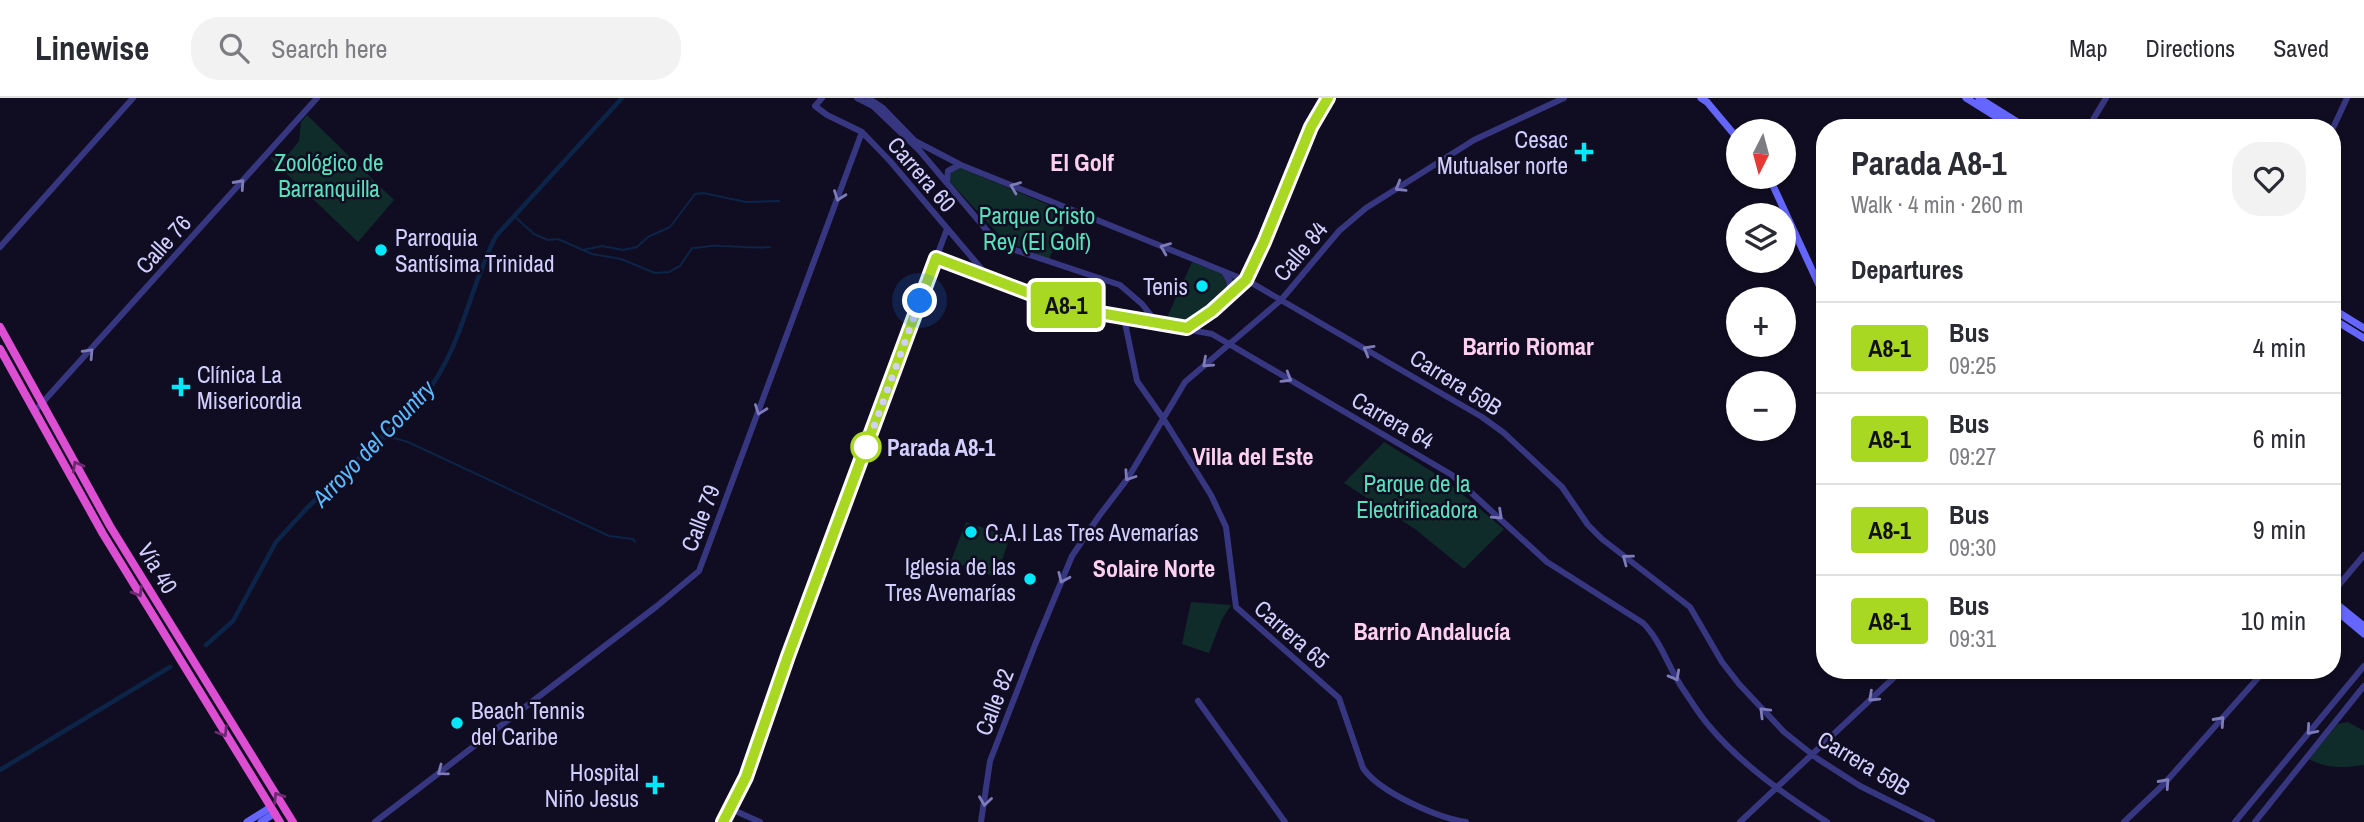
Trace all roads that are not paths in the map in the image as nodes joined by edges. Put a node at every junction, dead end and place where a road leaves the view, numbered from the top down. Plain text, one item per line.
1 (133, 98) edge
2 (317, 98) edge
3 (822, 98) edge
4 (857, 98) edge
5 (868, 98) edge
6 (1328, 98) edge
7 (1564, 98) edge
8 (1701, 98) edge
9 (1966, 98) edge
10 (1979, 98) edge
11 (2106, 98) edge
12 (2347, 98) edge
13 (2000, 119) edge
14 (2013, 119) edge
15 (2093, 119) edge
16 (2337, 119) edge
17 (892, 120) junction
18 (1726, 125) edge
19 (862, 132) junction
20 (961, 165) junction
21 (948, 183) junction
22 (1775, 189) edge
23 (947, 229) junction
24 (0, 247) edge
25 (1225, 272) junction
26 (991, 279) joint
27 (1816, 279) edge
28 (1246, 280) junction
29 (1228, 297) junction
30 (1281, 300) junction
31 (2341, 314) edge
32 (1124, 317) junction
33 (1157, 323) junction
34 (2341, 324) edge
35 (0, 327) edge
36 (1187, 328) junction
37 (2364, 328) edge
38 (2364, 338) edge
39 (1228, 343) junction
40 (0, 349) edge
41 (42, 403) junction
42 (34, 412) junction
43 (1163, 418) junction
44 (2364, 555) edge
45 (135, 568) junction
46 (127, 573) junction
47 (2341, 582) edge
48 (1054, 598) joint
49 (2341, 607) edge
50 (2341, 616) edge
51 (2364, 626) edge
52 (2364, 634) edge
53 (2364, 666) edge
54 (1892, 679) edge
55 (2257, 679) edge
56 (204, 680) junction
57 (195, 686) junction
58 (2364, 686) edge
59 (2337, 699) junction
60 (1198, 701) dead end
61 (2347, 707) junction
62 (2327, 710) junction
63 (2338, 718) junction
64 (1813, 754) junction
65 (261, 773) junction
66 (252, 778) junction
67 (1777, 788) junction
68 (273, 810) junction
69 (732, 810) junction
70 (247, 822) edge
71 (261, 822) edge
72 (281, 822) edge
73 (293, 822) edge
74 (375, 822) edge
75 (723, 822) edge
76 (760, 822) edge
77 (981, 822) edge
78 (1285, 822) edge
79 (1466, 822) edge
80 (1740, 822) edge
81 (1827, 822) edge
82 (1932, 822) edge
83 (2124, 822) edge
84 (2235, 822) edge
85 (2255, 822) edge

1 - 24 street
41 -> 2 street, Calle 76
3 - 19 street, Carrera 60
4 - 17 street, Carrera 59B
5 - 17 street, Carrera 59B
6 - 28 street
7 -> 30 street, Calle 84
8 - 18 main road
9 - 13 main road
10 - 14 main road
11 - 15 street
12 - 16 street
17 - 20 street, Carrera 59B
17 - 21 street, Carrera 59B
19 - 23 street, Carrera 60
19 -> 74 street, Calle 79
20 - 21 street
25 -> 20 street, Carrera 59B
21 - 33 street, Carrera 59B
22 - 27 main road
23 - 26 street, Carrera 60
23 - 69 street
25 - 28 street, Carrera 59B
25 - 29 street
26 - 32 street, Carrera 64
28 - 29 street
28 - 30 street, Carrera 59B
29 - 36 street
30 - 39 street, Calle 84
64 -> 30 street, Carrera 59B
31 - 37 main road
32 - 33 street, Carrera 64
32 - 43 street, Carrera 65
33 - 36 street, Carrera 64
34 - 38 main road
35 - 41 highway, Vía 40
36 - 39 street, Carrera 64
39 -> 43 street, Calle 84
39 -> 67 street, Carrera 64
40 - 42 highway, Vía 40
41 - 42 street, Calle 76
45 -> 41 highway, Vía 40
42 - 46 highway, Vía 40
43 -> 48 street, Calle 84
43 - 79 street, Carrera 65
44 - 47 street
45 - 46 highway
45 - 56 highway, Vía 40
46 -> 57 highway, Vía 40
48 -> 77 street, Calle 82
49 - 51 main road
50 - 52 main road
53 - 59 street
54 -> 64 street
83 -> 55 street
56 - 57 highway
56 - 65 highway, Vía 40
57 -> 66 highway, Vía 40
58 - 61 street
59 - 61 street
59 - 62 street
60 - 78 street
61 - 63 street
62 - 63 street
62 -> 84 street
63 - 85 street
64 - 67 street
64 - 82 street, Carrera 59B
65 - 66 highway
73 -> 65 highway, Vía 40
66 - 68 highway, Vía 40
67 - 80 street
67 - 81 street, Carrera 64
68 - 70 main road
68 - 71 main road
68 - 72 highway, Vía 40
69 - 75 street
69 - 76 street

